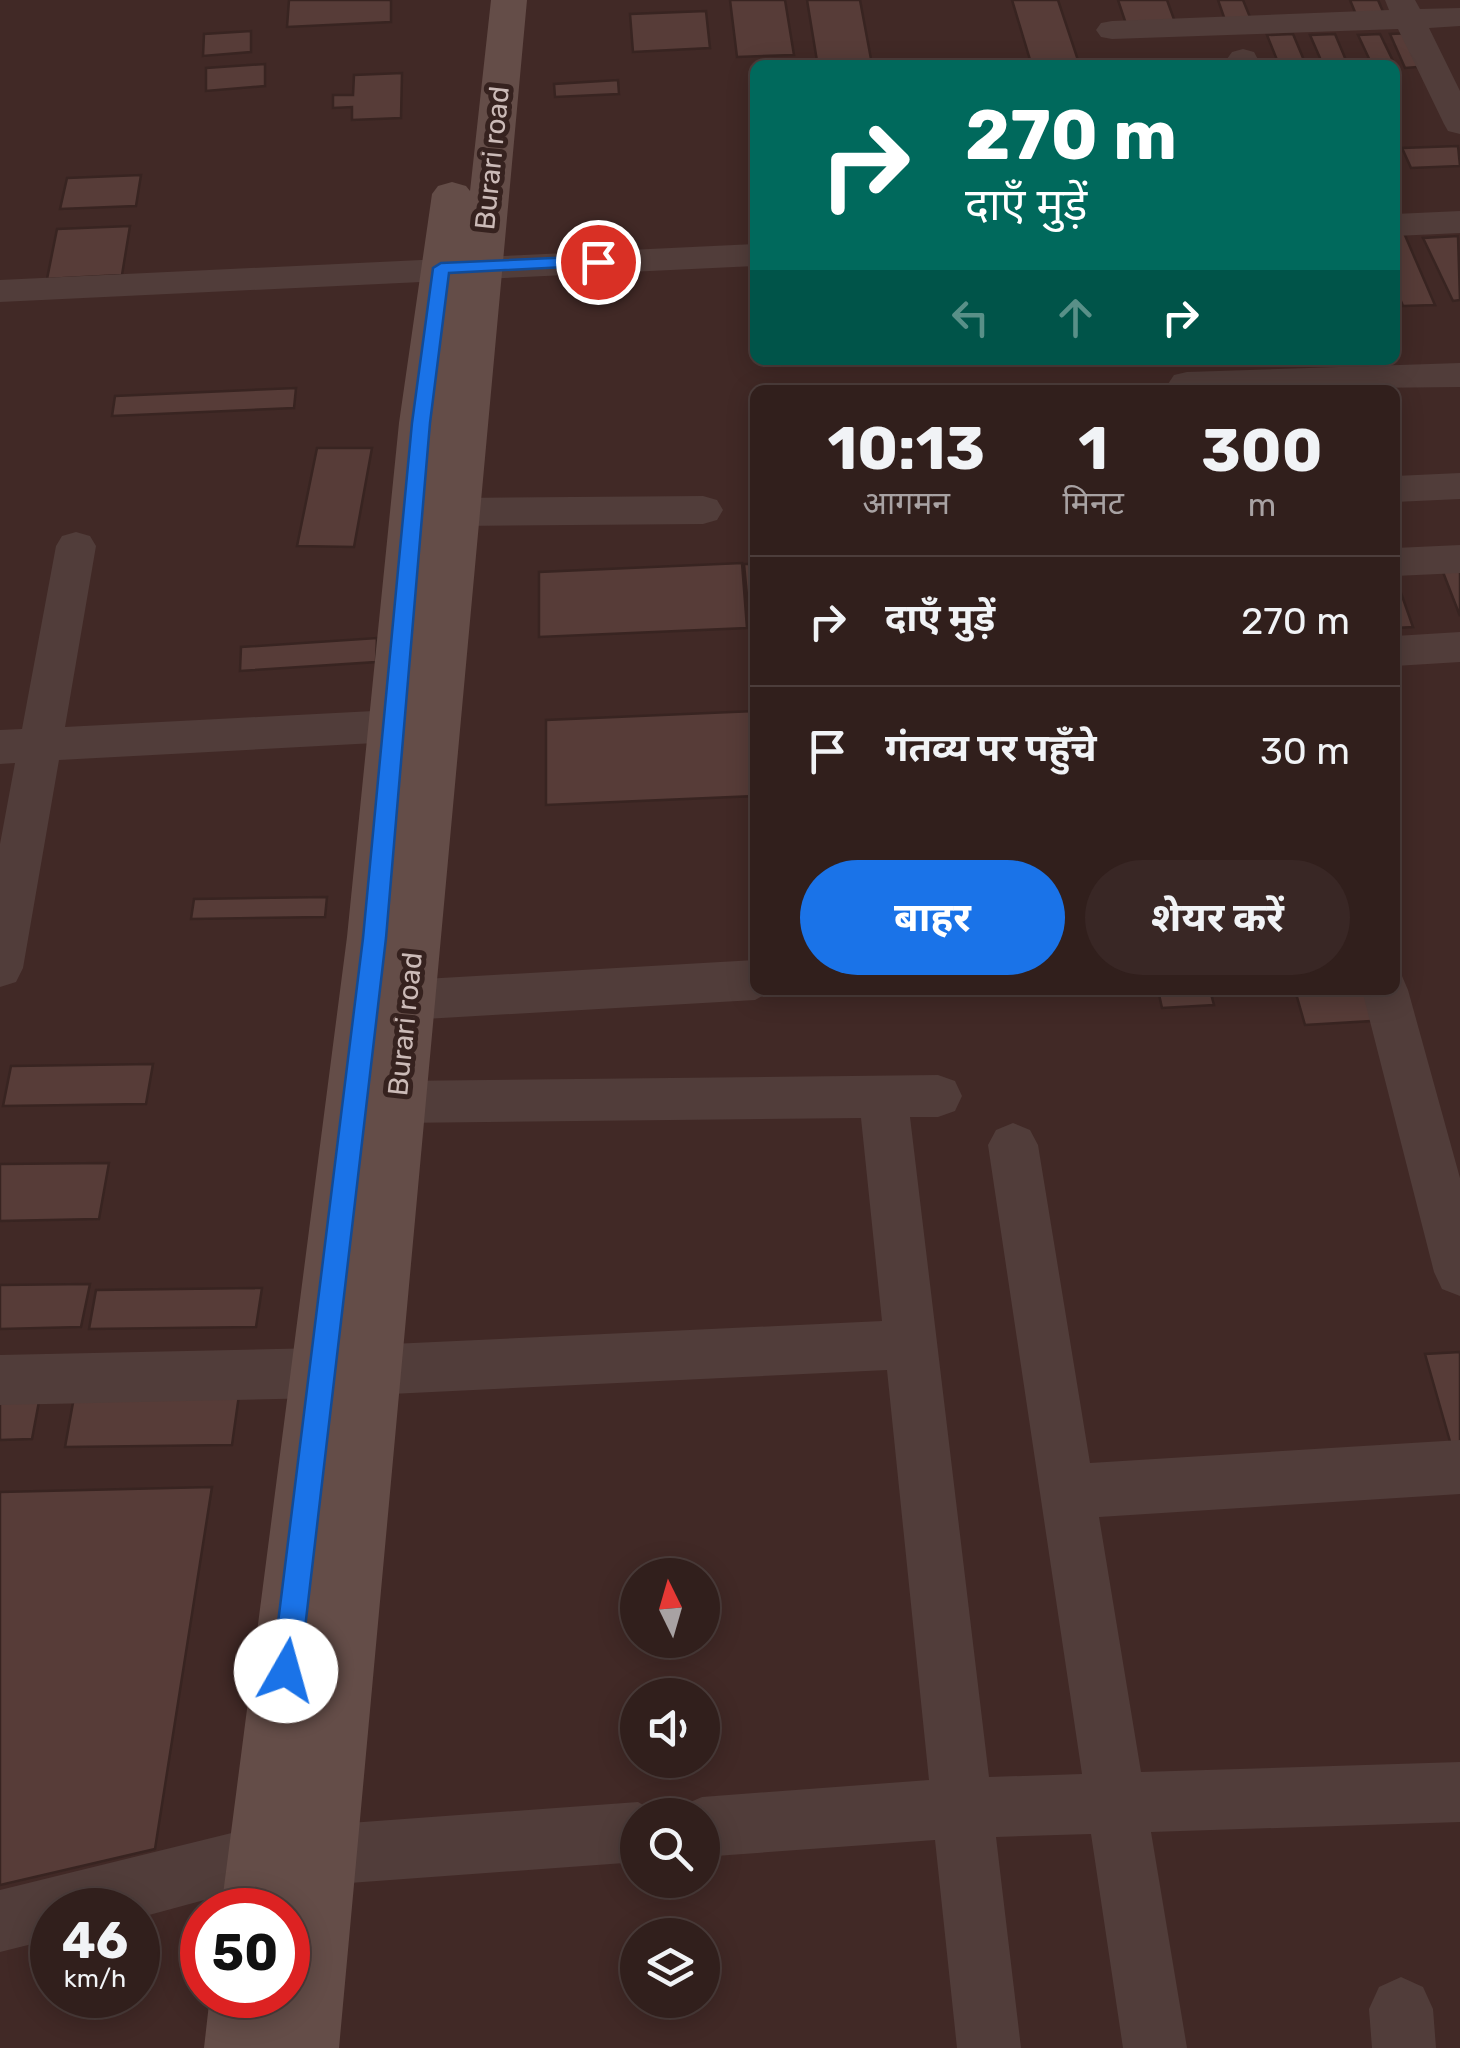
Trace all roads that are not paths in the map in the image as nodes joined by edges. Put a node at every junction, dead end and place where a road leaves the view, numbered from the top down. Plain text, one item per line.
1 (480, 0) edge
2 (510, 0) edge
3 (1404, 9) edge
4 (1460, 17) edge
5 (1112, 30) dead end
6 (1458, 112) edge
7 (1460, 222) edge
8 (1400, 225) edge
9 (750, 255) edge
10 (460, 267) junction
11 (0, 291) edge
12 (1460, 375) edge
13 (1185, 378) edge
14 (1460, 486) edge
15 (1400, 489) edge
16 (702, 510) dead end
17 (456, 512) junction
18 (76, 546) dead end
19 (1460, 560) edge
20 (1400, 562) edge
21 (1460, 647) edge
22 (1400, 651) edge
23 (414, 725) junction
24 (19, 746) edge
25 (0, 968) edge
26 (750, 980) edge
27 (1386, 995) edge
28 (407, 1000) junction
29 (938, 1096) dead end
30 (882, 1097) junction
31 (397, 1102) junction
32 (1013, 1144) dead end
33 (1460, 1272) edge
34 (910, 1344) junction
35 (346, 1371) junction
36 (0, 1380) edge
37 (1460, 1467) edge
38 (1067, 1492) junction
39 (1460, 1792) edge
40 (1116, 1803) junction
41 (960, 1808) junction
42 (720, 1826) edge
43 (620, 1834) edge
44 (281, 1874) edge
45 (0, 1921) edge
46 (244, 2018) edge
47 (240, 2048) edge
48 (302, 2048) edge
49 (989, 2048) edge
50 (1155, 2048) edge

1 - 10 main road, Burari road
2 - 10 main road, Burari road
3 - 4 street
3 - 5 street
3 - 6 street
7 - 8 street
9 - 10 street
10 - 11 street
10 - 17 main road, Burari road
10 - 23 main road, Burari road
12 - 13 street
14 - 15 street
16 - 17 street
17 - 23 main road, Burari road
18 - 24 street
19 - 20 street
21 - 22 street
23 - 24 street
23 - 28 main road, Burari road
23 - 35 main road, Burari road
24 - 25 street
26 - 28 street
27 - 33 street
28 - 31 main road, Burari road
29 - 30 street
30 - 31 street
30 - 34 street
31 - 35 main road, Burari road
32 - 38 street
34 - 35 street
34 - 41 street
35 - 36 street
35 - 44 main road, Burari road
37 - 38 street
38 - 40 street
39 - 40 street
40 - 41 street
40 - 50 street
41 - 42 street
41 - 49 street
43 - 44 street
44 - 45 street
44 - 48 main road, Burari road
46 - 47 main road

